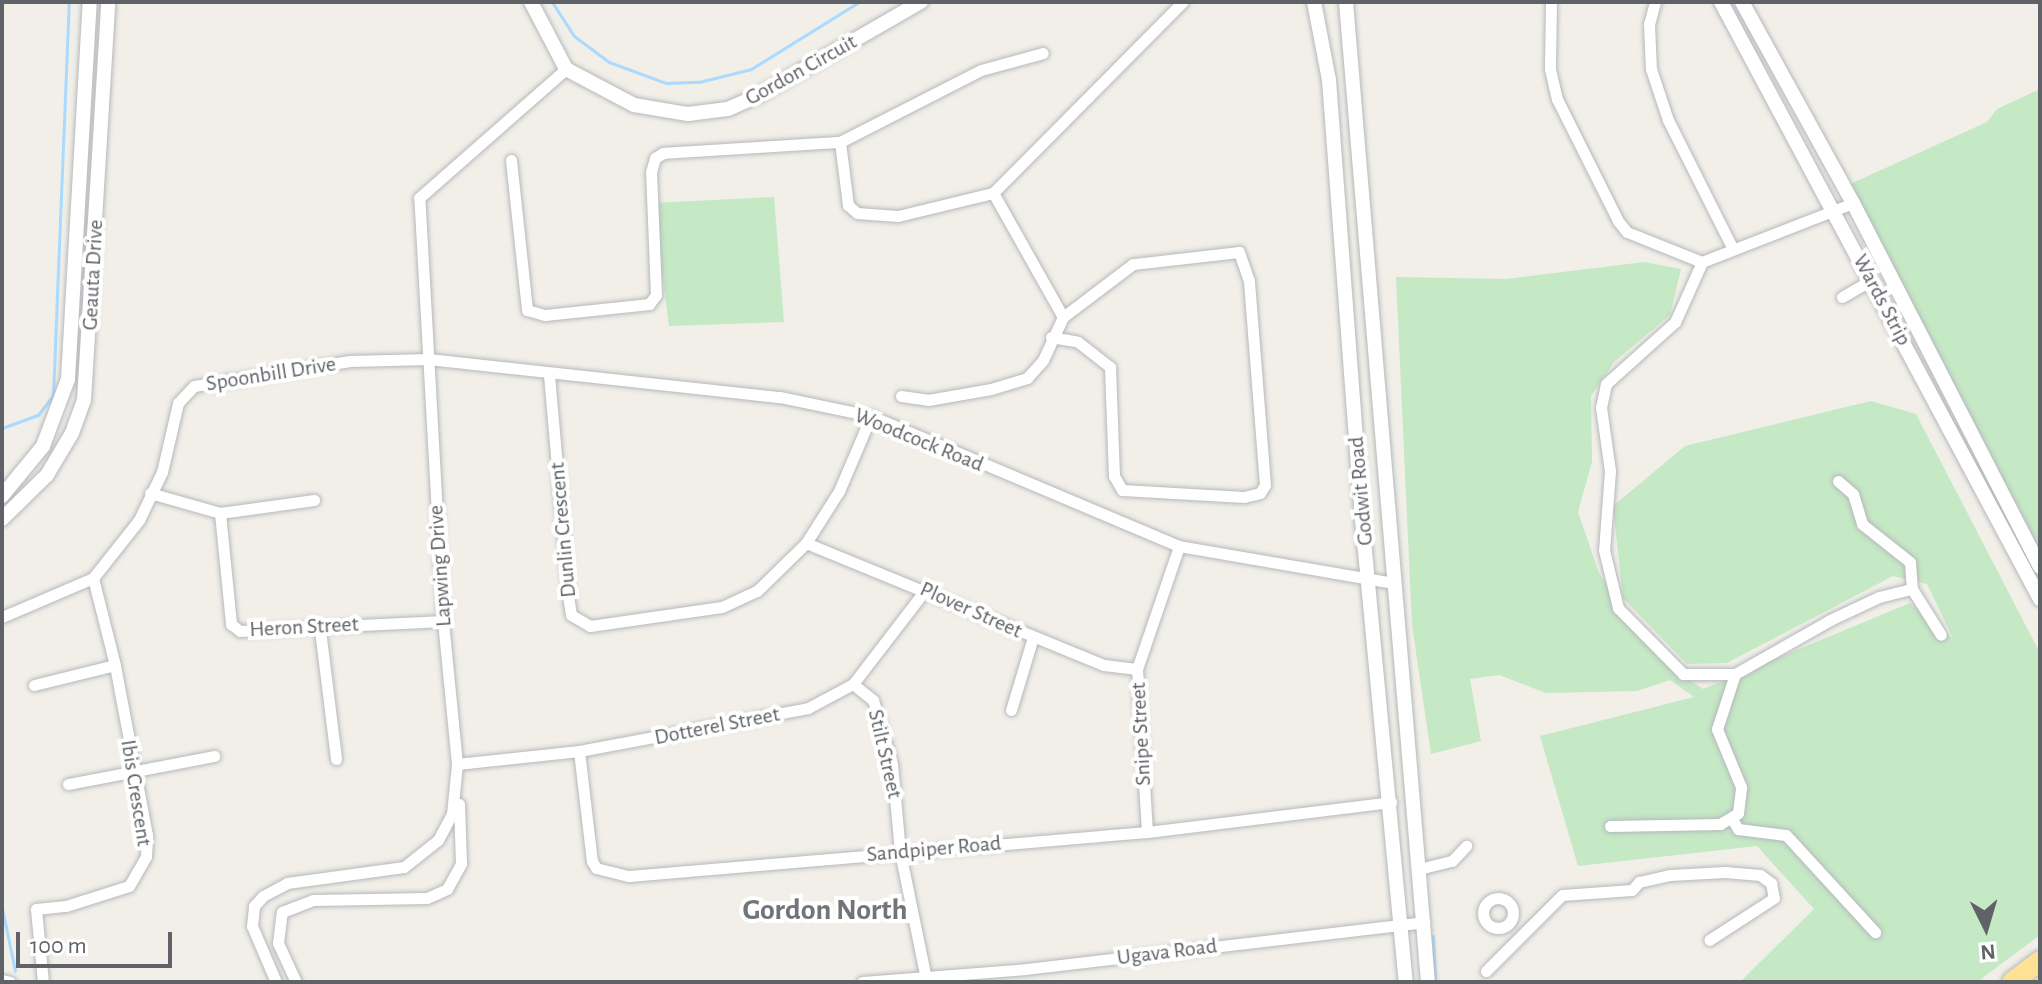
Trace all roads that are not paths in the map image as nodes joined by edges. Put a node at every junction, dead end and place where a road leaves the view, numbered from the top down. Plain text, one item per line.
1 (90, 2) edge
2 (531, 2) edge
3 (921, 2) edge
4 (1183, 2) edge
5 (1314, 2) edge
6 (1346, 2) edge
7 (1551, 2) edge
8 (1655, 2) edge
9 (1721, 2) edge
10 (1742, 2) edge
11 (109, 6) edge
12 (1043, 53) dead end
13 (566, 69) junction
14 (840, 142) junction
15 (511, 160) dead end
16 (993, 193) junction
17 (1853, 203) junction
18 (1836, 211) junction
19 (1733, 249) junction
20 (1702, 262) junction
21 (1872, 280) junction
22 (1842, 297) dead end
23 (1063, 317) junction
24 (1051, 337) junction
25 (428, 359) junction
26 (549, 375) junction
27 (901, 396) dead end
28 (871, 416) junction
29 (1838, 481) dead end
30 (150, 493) junction
31 (2, 496) edge
32 (314, 500) dead end
33 (220, 513) junction
34 (2, 519) edge
35 (806, 543) junction
36 (1179, 546) junction
37 (2040, 567) edge
38 (1370, 577) junction
39 (93, 578) junction
40 (1394, 583) junction
41 (926, 589) junction
42 (1912, 589) junction
43 (2040, 599) edge
44 (2, 617) edge
45 (443, 621) junction
46 (320, 630) junction
47 (1941, 635) dead end
48 (1033, 637) junction
49 (115, 665) junction
50 (1137, 669) junction
51 (1735, 674) junction
52 (853, 684) junction
53 (34, 685) dead end
54 (1011, 710) dead end
55 (579, 751) junction
56 (214, 756) dead end
57 (336, 759) dead end
58 (457, 764) junction
59 (134, 771) junction
60 (68, 784) dead end
61 (458, 791) junction
62 (1391, 802) junction
63 (1732, 819) junction
64 (1610, 826) dead end
65 (1147, 832) junction
66 (1466, 846) dead end
67 (900, 852) junction
68 (1419, 869) junction
69 (1524, 898) dead end
70 (1512, 906) junction
71 (1424, 922) junction
72 (1402, 924) junction
73 (1507, 925) junction
74 (1875, 932) dead end
75 (1520, 935) junction
76 (1709, 940) dead end
77 (2040, 961) edge
78 (1026, 969) junction
79 (1486, 971) dead end
80 (925, 974) junction
81 (2, 980) edge
82 (10, 982) edge
83 (43, 982) edge
84 (276, 982) edge
85 (296, 982) edge
86 (862, 982) edge
87 (1033, 982) edge
88 (1406, 982) edge
89 (1428, 982) edge
90 (2012, 982) edge

1 - 31 main road, Geauta Drive
2 - 13 main road
3 - 13 main road, Gordon Circuit
4 - 16 street
5 - 38 main road, Godwit Road
6 - 40 main road, Godwit Road
7 - 20 street
8 - 19 street
9 - 18 main road, Wards Strip
10 - 17 main road, Wards Strip
11 - 34 main road, Geauta Drive
12 - 14 street
13 - 25 street, Lapwing Drive
14 - 15 street
14 - 16 street
16 - 23 street
17 - 18 street
17 - 37 main road, Wards Strip
18 - 19 street
18 - 21 main road, Wards Strip
19 - 20 street
20 - 51 street
21 - 22 street
21 - 43 main road, Wards Strip
23 - 24 street
23 - 24 street
24 - 27 street
25 - 26 street, Woodcock Road
25 - 30 street, Spoonbill Drive
25 - 45 street, Lapwing Drive
26 - 28 street, Woodcock Road
26 - 35 street, Dunlin Crescent
28 - 35 street, Dunlin Crescent
28 - 36 street, Woodcock Road
29 - 42 street
30 - 33 street
30 - 39 street, Spoonbill Drive
32 - 33 street
33 - 46 street, Heron Street
35 - 41 street, Plover Street
36 - 38 street, Woodcock Road
36 - 50 street, Snipe Street
38 - 40 street, Woodcock Road
38 - 62 main road, Godwit Road
39 - 44 street, Spoonbill Drive
39 - 49 street, Ibis Crescent
40 - 68 main road, Godwit Road
41 - 48 street, Plover Street
41 - 52 street, Dotterel Street
42 - 47 street
42 - 51 street
45 - 46 street, Heron Street
45 - 58 street, Lapwing Drive
46 - 57 street
48 - 50 street, Plover Street
48 - 54 street
49 - 53 street
49 - 59 street, Ibis Crescent
50 - 65 street, Snipe Street
51 - 63 street
52 - 55 street, Dotterel Street
52 - 67 street, Stilt Street
55 - 58 street, Dotterel Street
55 - 67 street, Sandpiper Road
56 - 59 street
58 - 61 street, Lapwing Drive
59 - 60 street
59 - 83 street, Ibis Crescent
61 - 84 street, Lapwing Drive
61 - 85 street
62 - 65 street, Sandpiper Road
62 - 72 main road, Godwit Road
63 - 64 street
63 - 74 street
65 - 67 street, Sandpiper Road
66 - 68 street
67 - 80 street, Stilt Street
68 - 71 main road, Godwit Road
69 - 70 street
70 - 73 street
70 - 73 street
71 - 72 street, Ugava Road
71 - 89 main road, Godwit Road
72 - 78 street, Ugava Road
72 - 88 main road, Godwit Road
73 - 75 street
75 - 76 street
75 - 79 street
77 - 90 highway
78 - 80 street, Ugava Road
78 - 87 street
80 - 86 street, Ugava Road
81 - 82 street

